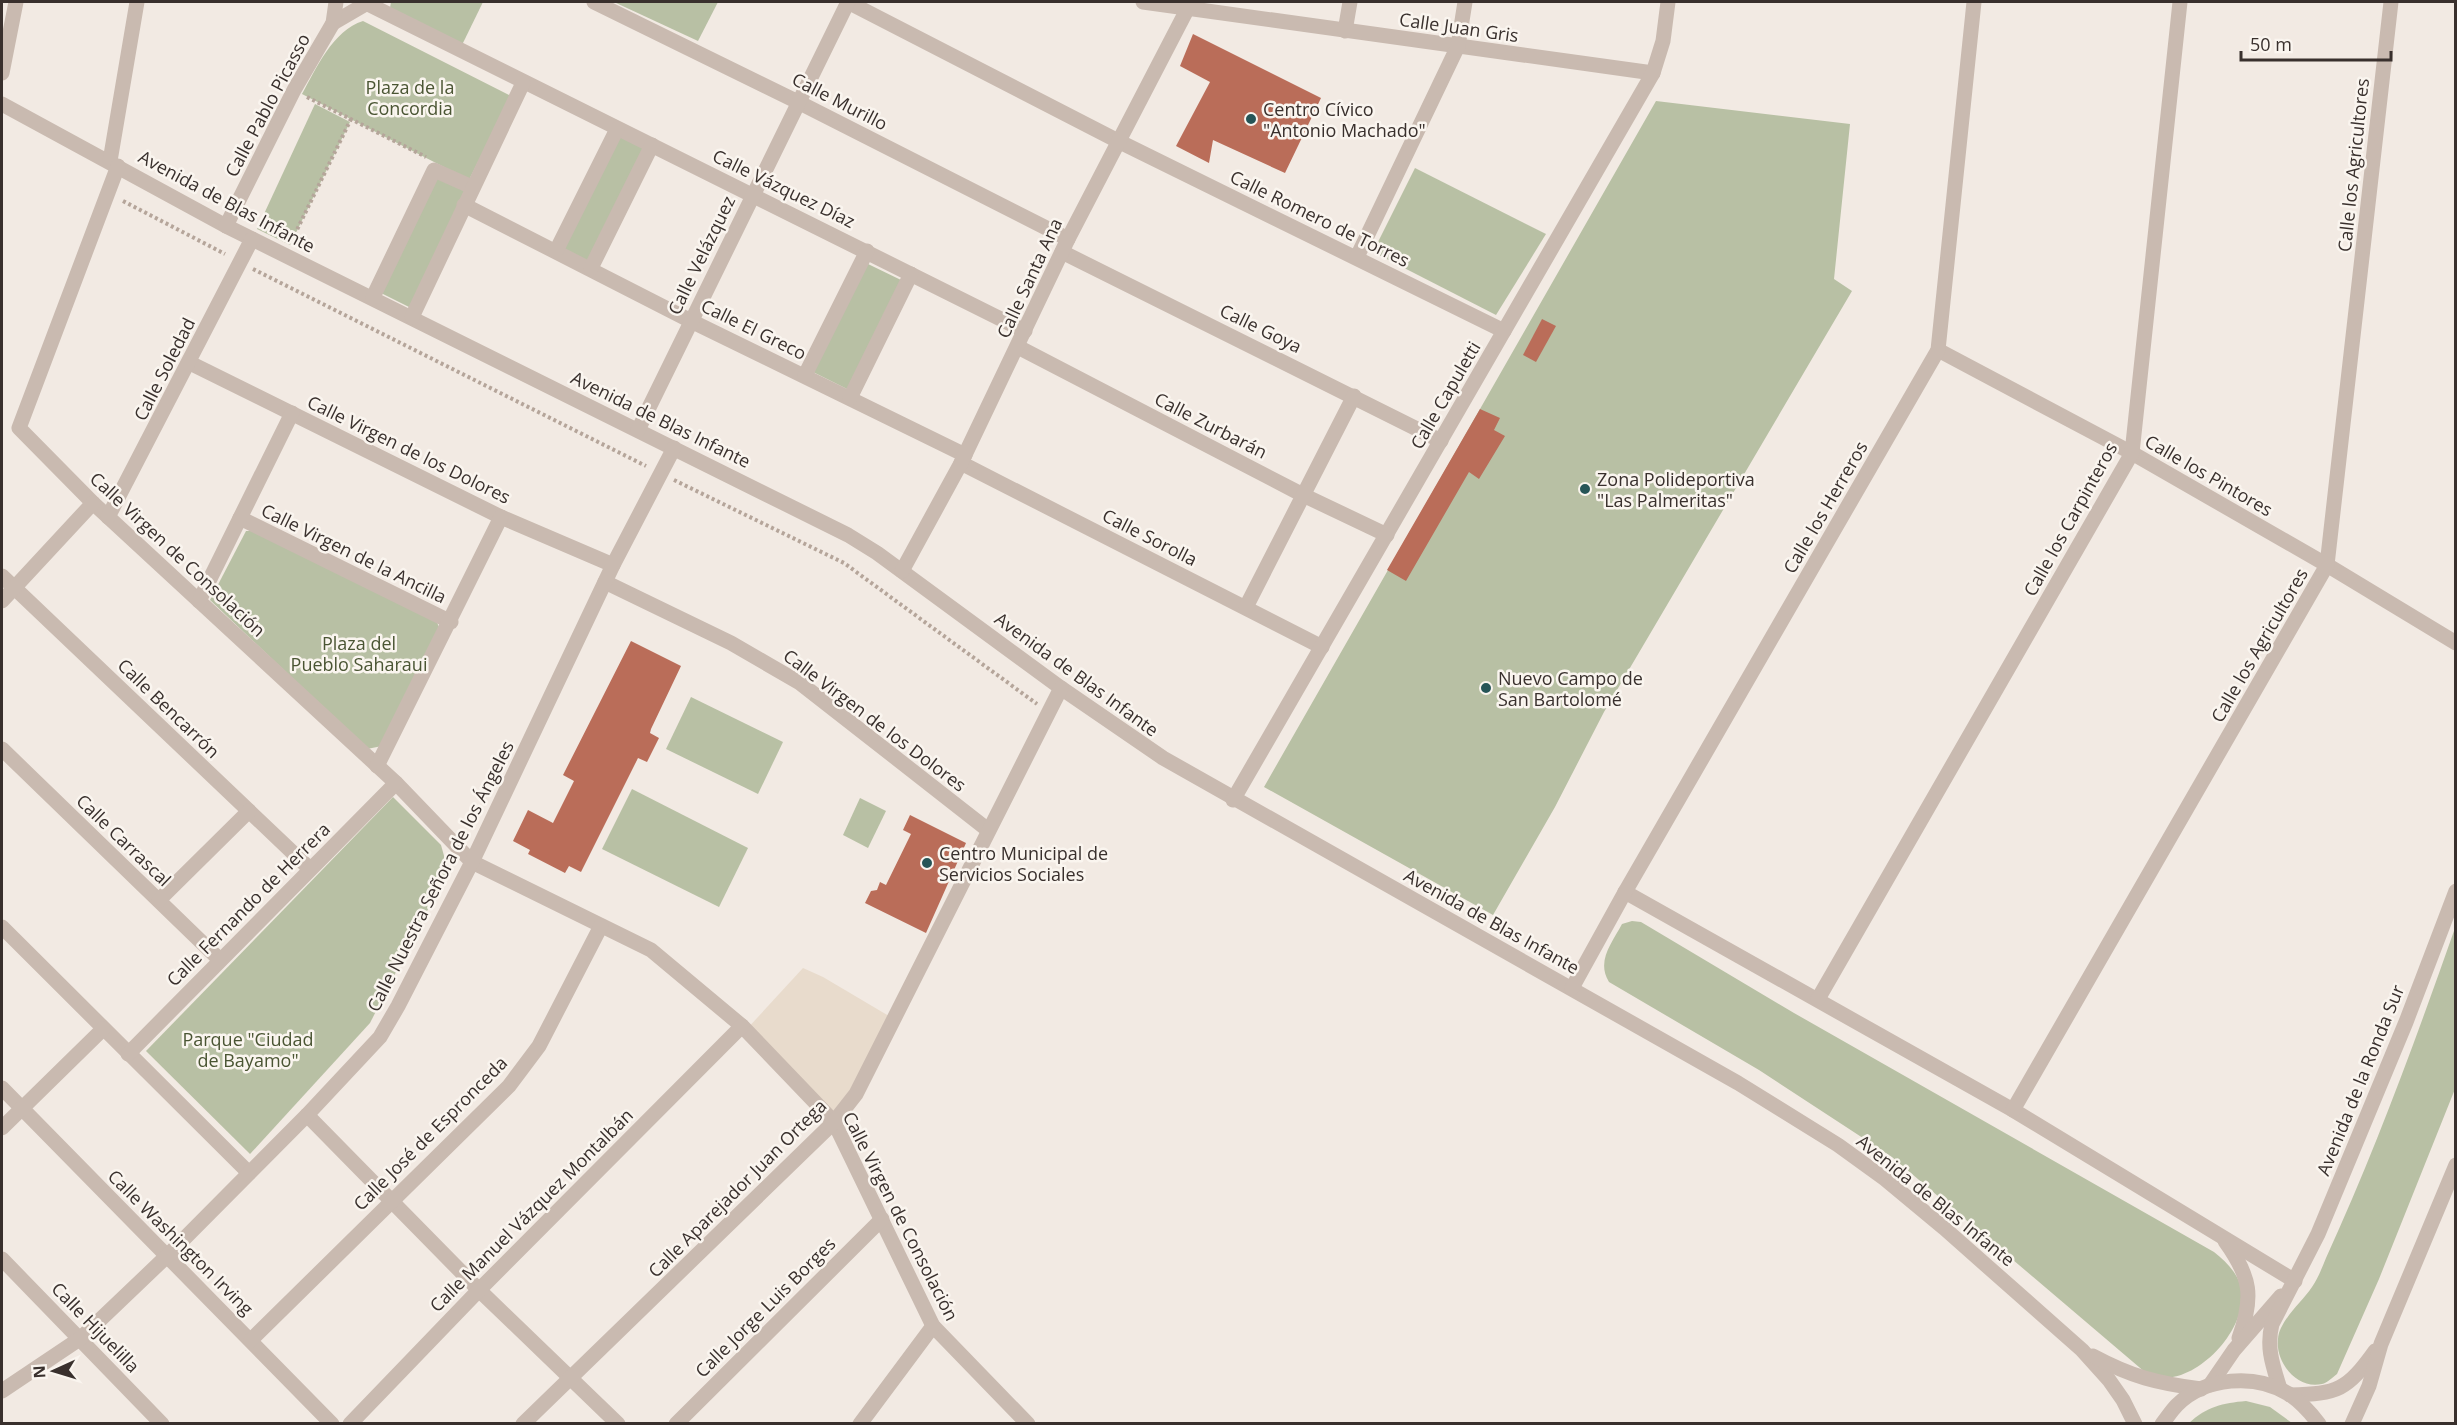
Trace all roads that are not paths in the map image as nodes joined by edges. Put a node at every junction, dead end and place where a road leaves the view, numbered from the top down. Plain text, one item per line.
1 (16, 2) edge
2 (137, 2) edge
3 (336, 2) edge
4 (368, 2) edge
5 (594, 2) edge
6 (848, 2) edge
7 (1143, 2) edge
8 (1350, 2) edge
9 (1465, 2) edge
10 (1668, 2) edge
11 (1974, 2) edge
12 (2180, 2) edge
13 (2391, 2) edge
14 (1190, 5) edge
15 (333, 23) junction
16 (1345, 31) junction
17 (1458, 46) junction
18 (2, 73) edge
19 (1653, 73) junction
20 (523, 83) junction
21 (798, 102) junction
22 (2, 104) edge
23 (617, 129) junction
24 (1118, 141) junction
25 (652, 145) junction
26 (114, 164) junction
27 (472, 187) junction
28 (753, 194) junction
29 (464, 205) junction
30 (226, 226) junction
31 (252, 238) junction
32 (1065, 245) junction
33 (556, 251) junction
34 (867, 251) junction
35 (1358, 257) junction
36 (591, 268) junction
37 (911, 274) junction
38 (373, 297) junction
39 (412, 317) junction
40 (691, 321) junction
41 (1025, 331) junction
42 (1504, 331) junction
43 (1018, 347) junction
44 (1938, 350) junction
45 (190, 363) junction
46 (805, 375) junction
47 (1354, 396) junction
48 (850, 398) junction
49 (292, 413) junction
50 (638, 429) junction
51 (1441, 441) junction
52 (674, 448) junction
53 (2132, 453) junction
54 (963, 459) junction
55 (1303, 495) junction
56 (93, 503) junction
57 (108, 517) junction
58 (501, 517) junction
59 (240, 518) junction
60 (1387, 535) junction
61 (2327, 565) junction
62 (613, 566) junction
63 (902, 571) junction
64 (2, 576) edge
65 (605, 582) junction
66 (14, 588) junction
67 (2, 600) edge
68 (199, 601) junction
69 (1246, 607) junction
70 (451, 622) junction
71 (2456, 644) edge
72 (1322, 647) junction
73 (1061, 688) junction
74 (2, 749) edge
75 (377, 766) junction
76 (396, 783) junction
77 (1233, 800) junction
78 (249, 811) junction
79 (988, 830) junction
80 (472, 862) junction
81 (310, 869) junction
82 (2456, 891) edge
83 (1625, 892) junction
84 (159, 900) junction
85 (601, 926) junction
86 (2, 927) edge
87 (220, 960) junction
88 (1572, 988) junction
89 (1818, 999) junction
90 (742, 1026) junction
91 (103, 1029) junction
92 (128, 1054) junction
93 (2, 1088) edge
94 (21, 1108) junction
95 (2013, 1110) junction
96 (307, 1115) junction
97 (834, 1122) junction
98 (2, 1128) edge
99 (2456, 1166) edge
100 (249, 1173) junction
101 (391, 1201) junction
102 (882, 1219) junction
103 (2220, 1234) junction
104 (168, 1255) junction
105 (2, 1259) edge
106 (2295, 1281) junction
107 (479, 1290) junction
108 (933, 1326) junction
109 (81, 1338) junction
110 (251, 1341) junction
111 (2381, 1344) junction
112 (2082, 1350) junction
113 (2234, 1350) junction
114 (571, 1377) junction
115 (2205, 1387) junction
116 (2, 1391) edge
117 (2285, 1392) junction
118 (162, 1424) edge
119 (332, 1424) edge
120 (350, 1424) edge
121 (523, 1424) edge
122 (618, 1424) edge
123 (676, 1424) edge
124 (860, 1424) edge
125 (1028, 1424) edge
126 (2135, 1424) edge
127 (2162, 1424) edge
128 (2319, 1424) edge
129 (2352, 1424) edge

1 - 18 street
2 - 26 street, Calle Virgen de Consolación
3 - 15 street, Calle Pablo Picasso
4 - 15 street
4 - 20 street, Calle Vázquez Díaz
5 - 21 street, Calle Murillo
6 - 21 street, Calle Velázquez
6 - 24 street, Calle Romero de Torres
7 - 14 street, Calle Juan Gris
8 - 16 street
9 - 17 street
10 - 19 street, Calle Capuletti
11 - 44 street, Calle los Herreros
12 - 53 street, Calle los Carpinteros
13 - 61 street, Calle los Agricultores
14 - 16 street, Calle Juan Gris
14 - 24 street, Calle Santa Ana
15 - 30 street, Calle Pablo Picasso
16 - 17 street, Calle Juan Gris
17 - 19 street, Calle Juan Gris
17 - 35 street
19 - 42 street, Calle Capuletti
20 - 23 street, Calle Vázquez Díaz
20 - 27 street
21 - 28 street, Calle Velázquez
21 - 32 street, Calle Murillo
22 - 26 street, Avenida de Blas Infante
23 - 25 street, Calle Vázquez Díaz
23 - 33 street
24 - 32 street, Calle Santa Ana
24 - 35 street, Calle Romero de Torres
25 - 28 street, Calle Vázquez Díaz
25 - 36 street
26 - 30 street, Avenida de Blas Infante
26 - 56 street, Calle Virgen de Consolación
27 - 29 street
27 - 38 street
28 - 34 street, Calle Vázquez Díaz
28 - 40 street, Calle Velázquez
29 - 33 street, Calle El Greco
29 - 39 street
30 - 31 street, Avenida de Blas Infante
31 - 38 street, Avenida de Blas Infante
31 - 45 street, Calle Soledad
32 - 41 street, Calle Santa Ana
32 - 47 street, Calle Goya
33 - 36 street, Calle El Greco
34 - 37 street, Calle Vázquez Díaz
34 - 46 street
35 - 42 street, Calle Romero de Torres
36 - 40 street, Calle El Greco
37 - 41 street, Calle Vázquez Díaz
37 - 48 street
38 - 39 street, Avenida de Blas Infante
39 - 50 street, Avenida de Blas Infante
40 - 46 street, Calle El Greco
40 - 50 street, Calle Velázquez
41 - 43 street, Calle Santa Ana
42 - 51 street, Calle Capuletti
43 - 54 street, Calle Santa Ana
43 - 55 street, Calle Zurbarán
44 - 53 street, Calle los Pintores
44 - 83 street, Calle los Herreros
45 - 49 street, Calle Virgen de los Dolores
45 - 57 street, Calle Soledad
46 - 48 street, Calle El Greco
47 - 51 street, Calle Goya
47 - 55 street
48 - 54 street, Calle El Greco
49 - 58 street, Calle Virgen de los Dolores
49 - 59 street
50 - 52 street, Avenida de Blas Infante
51 - 60 street, Calle Capuletti
52 - 62 street, Calle Nuestra Señora de los Ángeles
52 - 63 street, Avenida de Blas Infante
53 - 61 street, Calle los Pintores
53 - 89 street, Calle los Carpinteros
54 - 63 street, Calle Santa Ana
54 - 69 street, Calle Sorolla
55 - 60 street, Calle Zurbarán
55 - 69 street
56 - 57 street, Calle Virgen de Consolación
56 - 66 street
57 - 68 street, Calle Virgen de Consolación
58 - 62 street, Calle Virgen de los Dolores
58 - 70 street
59 - 68 street
59 - 70 street, Calle Virgen de la Ancilla
60 - 72 street, Calle Capuletti
61 - 71 street, Calle los Pintores
61 - 95 street, Calle los Agricultores
62 - 65 street, Calle Nuestra Señora de los Ángeles
63 - 73 street, Avenida de Blas Infante
64 - 66 street, Calle Bencarrón
65 - 79 street, Calle Virgen de los Dolores
65 - 80 street, Calle Nuestra Señora de los Ángeles
66 - 67 street
66 - 78 street, Calle Bencarrón
68 - 75 street, Calle Virgen de Consolación
69 - 72 street, Calle Sorolla
70 - 75 street
72 - 77 street, Calle Capuletti
73 - 77 street, Avenida de Blas Infante
73 - 79 street, Calle Aparejador Juan Ortega
74 - 84 street, Calle Carrascal
75 - 76 street, Calle Virgen de Consolación
76 - 80 street, Calle Virgen de Consolación
76 - 81 street, Calle Fernando de Herrera
77 - 88 street, Avenida de Blas Infante
78 - 81 street, Calle Bencarrón
78 - 84 street
79 - 97 street, Calle Aparejador Juan Ortega
80 - 85 street, Calle Virgen de Consolación
80 - 96 street, Calle Nuestra Señora de los Ángeles
81 - 87 street, Calle Fernando de Herrera
82 - 106 street, Avenida de la Ronda Sur
83 - 88 street, Calle los Herreros
83 - 89 street
84 - 87 street, Calle Carrascal
85 - 90 street, Calle Virgen de Consolación
85 - 101 street, Calle José de Espronceda
86 - 91 street
87 - 92 street, Calle Fernando de Herrera
88 - 112 street, Avenida de Blas Infante
89 - 95 street
90 - 97 street, Calle Virgen de Consolación
90 - 107 street, Calle Manuel Vázquez Montalbán
91 - 92 street
91 - 94 street
92 - 100 street
93 - 94 street, Calle Washington Irving
94 - 98 street
94 - 104 street, Calle Washington Irving
95 - 103 street
96 - 100 street, Calle Nuestra Señora de los Ángeles
96 - 101 street
97 - 102 street, Calle Virgen de Consolación
97 - 114 street, Calle Aparejador Juan Ortega
99 - 111 street
100 - 104 street, Calle Nuestra Señora de los Ángeles
101 - 107 street
101 - 110 street, Calle José de Espronceda
102 - 108 street, Calle Virgen de Consolación
102 - 123 street, Calle Jorge Luis Borges
103 - 106 street
103 - 113 street
104 - 109 street, Calle Nuestra Señora de los Ángeles
104 - 110 street, Calle Washington Irving
105 - 109 street, Calle Hijuelilla
106 - 113 street, Avenida de la Ronda Sur
106 - 117 street, Avenida de la Ronda Sur
107 - 114 street
107 - 120 street, Calle Manuel Vázquez Montalbán
108 - 124 street
108 - 125 street, Calle Virgen de Consolación
109 - 116 street, Calle Nuestra Señora de los Ángeles
109 - 118 street, Calle Hijuelilla
110 - 119 street, Calle Washington Irving
111 - 117 street
111 - 129 street
112 - 115 street, Avenida de Blas Infante
112 - 126 street, Avenida de Blas Infante
113 - 115 street, Avenida de la Ronda Sur
114 - 121 street, Calle Aparejador Juan Ortega
114 - 122 street
115 - 117 street
115 - 127 street
117 - 128 street

